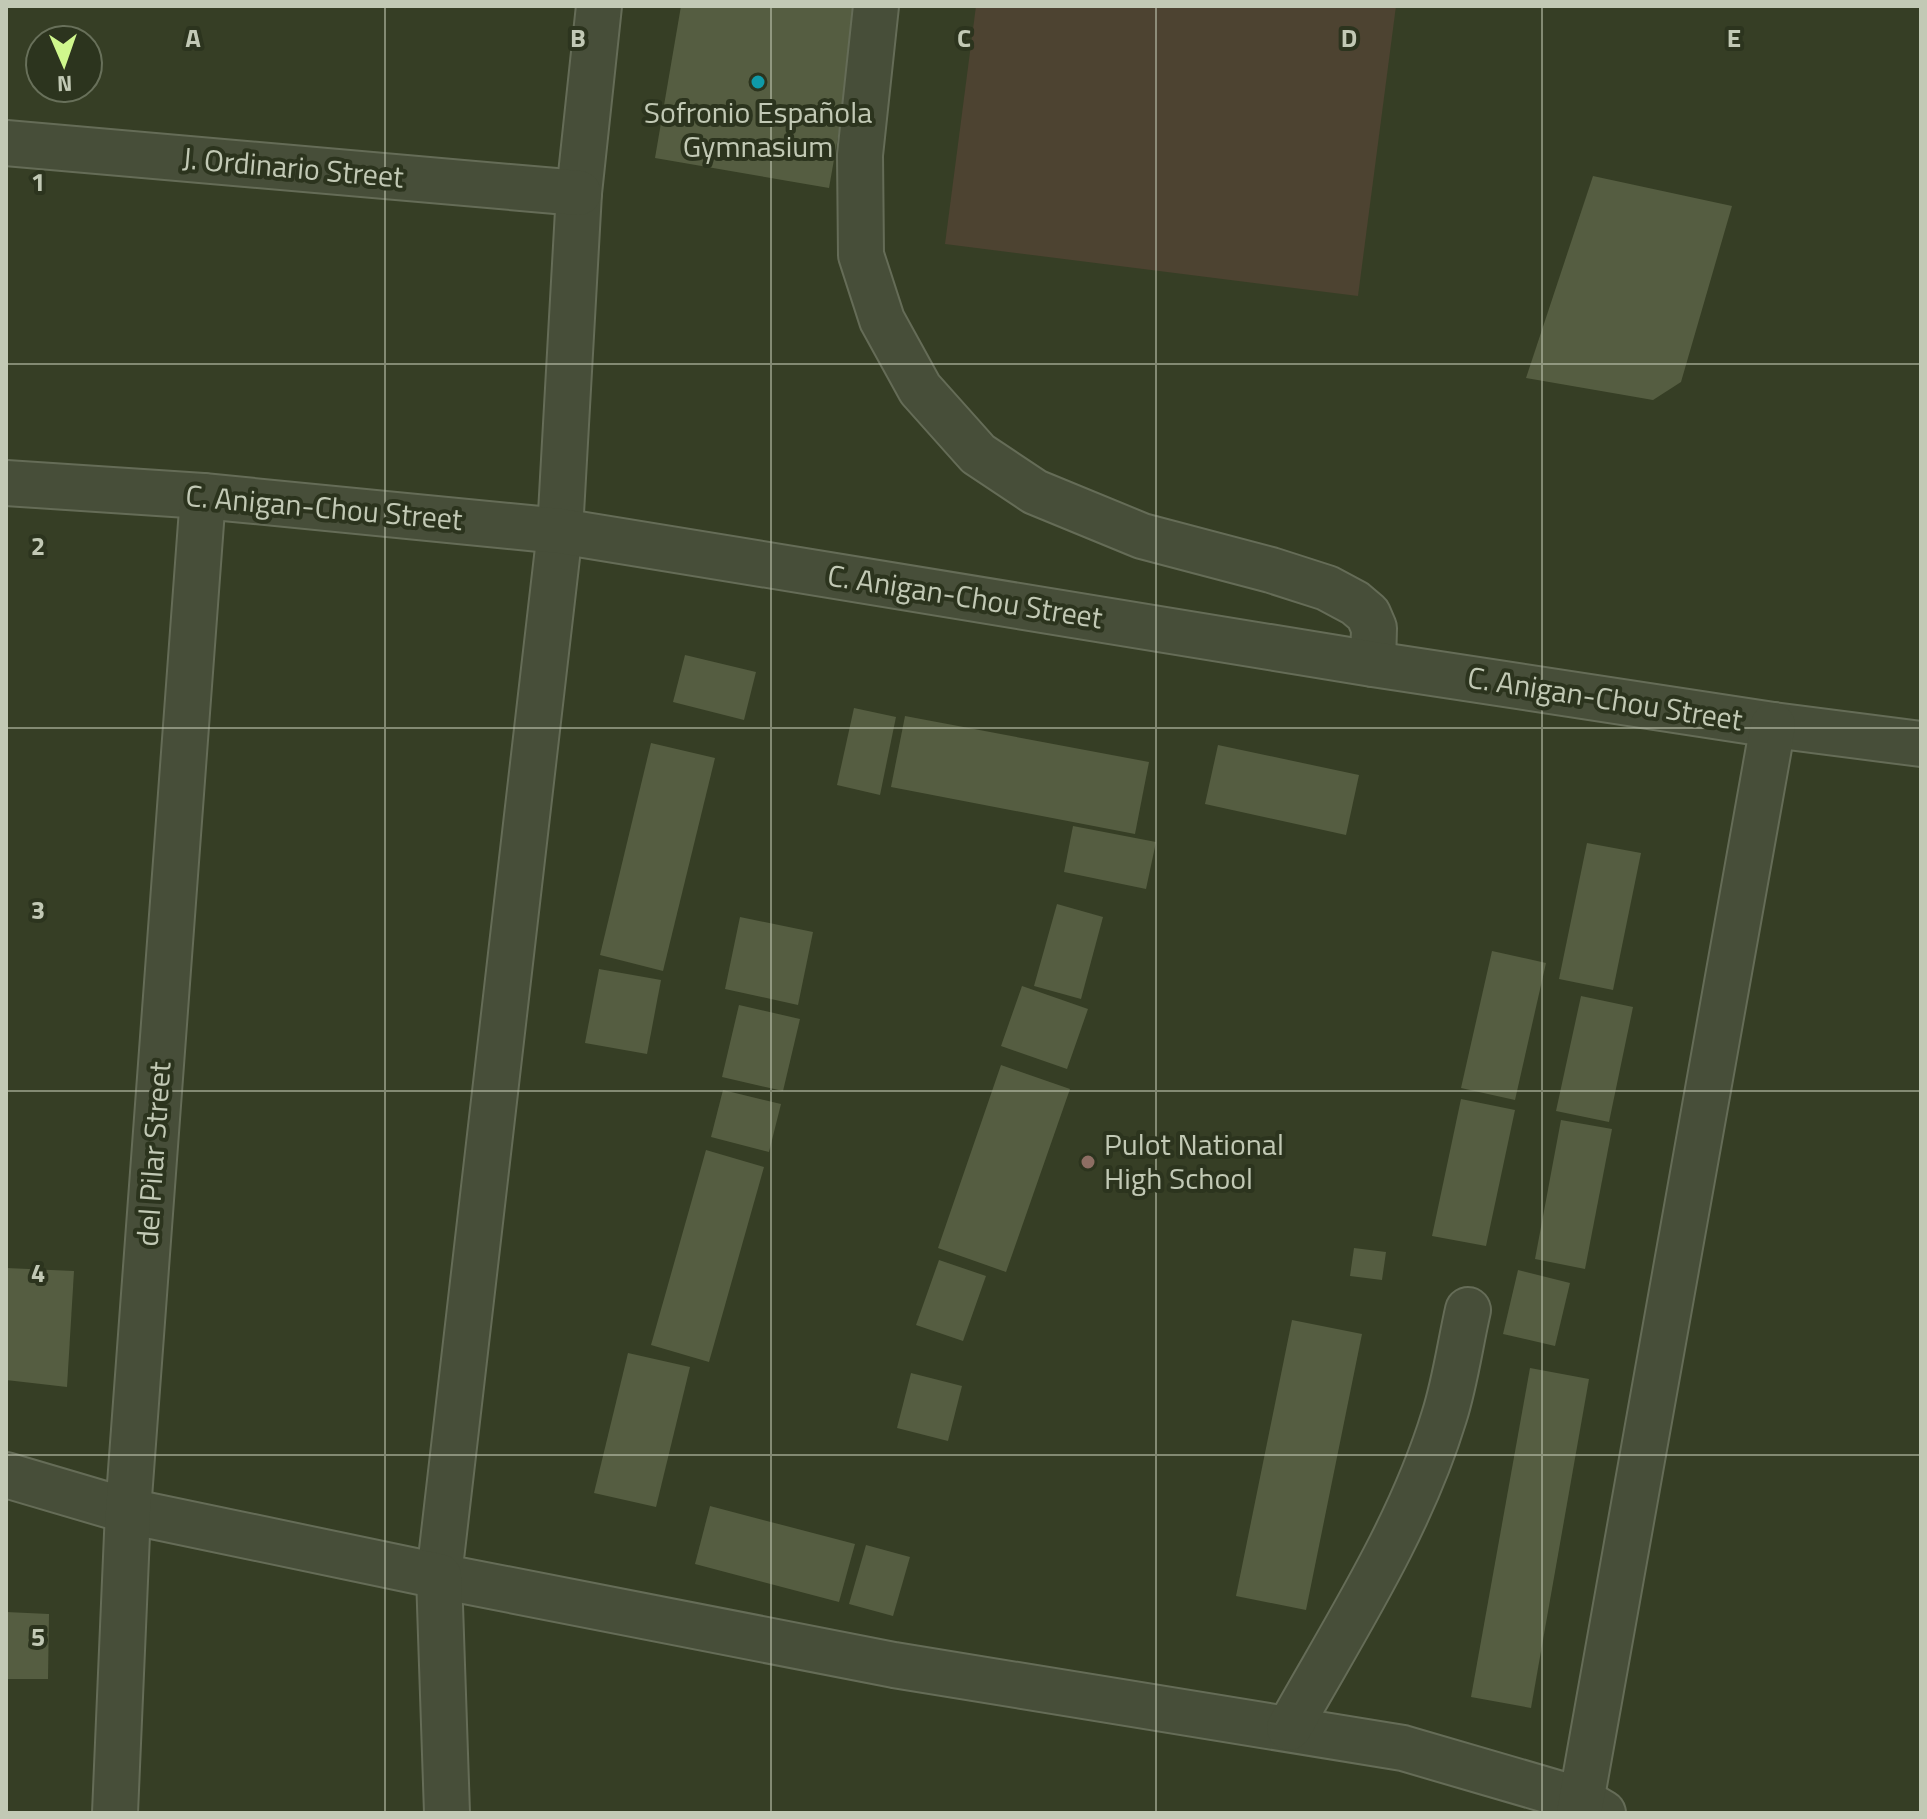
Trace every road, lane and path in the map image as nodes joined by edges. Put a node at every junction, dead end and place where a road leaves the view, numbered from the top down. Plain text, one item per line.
1 (599, 6) edge
2 (876, 6) edge
3 (6, 143) edge
4 (579, 193) junction
5 (6, 483) edge
6 (203, 496) junction
7 (560, 531) junction
8 (1373, 664) junction
9 (1773, 725) junction
10 (1921, 744) edge
11 (1468, 1310) dead end
12 (6, 1475) edge
13 (128, 1511) junction
14 (439, 1576) junction
15 (1289, 1728) junction
16 (1588, 1809) edge
17 (115, 1813) edge
18 (447, 1813) edge

1 - 4 street
2 - 8 street
3 - 4 street, J. Ordinario Street
4 - 7 street
5 - 6 street, C. Anigan-Chou Street
6 - 7 street, C. Anigan-Chou Street
6 - 13 street, del Pilar Street
7 - 8 street, C. Anigan-Chou Street
7 - 14 street
8 - 9 street, C. Anigan-Chou Street
9 - 10 street, C. Anigan-Chou Street
9 - 16 street
11 - 15 street
12 - 13 street
13 - 14 street
13 - 17 street, del Pilar Street
14 - 15 street
14 - 18 street
15 - 16 street

